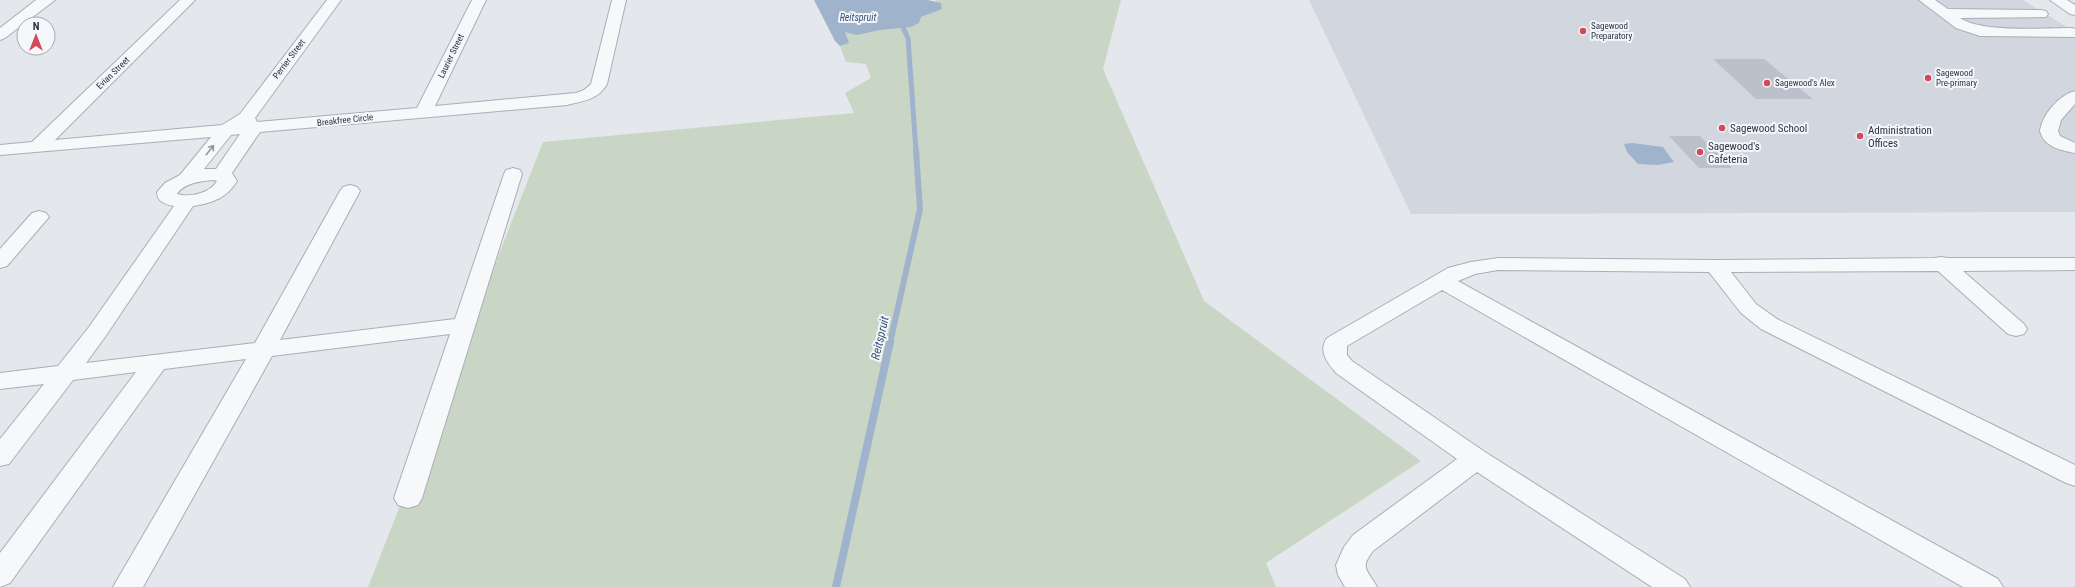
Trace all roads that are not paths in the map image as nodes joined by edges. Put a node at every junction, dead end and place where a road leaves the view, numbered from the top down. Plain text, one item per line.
1 (48, 0) edge
2 (188, 0) edge
3 (334, 0) edge
4 (479, 0) edge
5 (619, 0) edge
6 (1926, 0) edge
7 (2018, 0) edge
8 (2057, 0) edge
9 (2075, 11) edge
10 (1944, 13) junction
11 (2041, 14) junction
12 (2074, 34) edge
13 (0, 36) edge
14 (2075, 96) edge
15 (424, 112) junction
16 (250, 123) junction
17 (225, 131) junction
18 (38, 146) junction
19 (2075, 148) edge
20 (0, 150) edge
21 (513, 174) dead end
22 (221, 175) junction
23 (188, 179) junction
24 (350, 191) dead end
25 (187, 201) junction
26 (39, 217) dead end
27 (0, 262) edge
28 (1941, 264) junction
29 (2075, 264) edge
30 (1715, 266) junction
31 (1442, 281) junction
32 (464, 325) junction
33 (2016, 329) dead end
34 (263, 350) junction
35 (156, 363) junction
36 (67, 372) junction
37 (0, 381) edge
38 (0, 457) edge
39 (1476, 459) junction
40 (2075, 476) edge
41 (408, 498) dead end
42 (0, 575) edge
43 (128, 587) edge
44 (1362, 587) edge
45 (1675, 587) edge
46 (1988, 587) edge

1 - 13 street
2 - 18 street, Evian Street
3 - 16 street, Perrier Street
4 - 15 street, Laurier Street
5 - 15 street, Breakfree Circle
6 - 10 street
7 - 11 street
8 - 9 street
10 - 11 street
10 - 12 street
11 - 12 street
14 - 19 street
15 - 16 street, Breakfree Circle
16 - 17 street, Perrier Street
16 - 22 street, Perrier Street
17 - 18 street
23 -> 17 street, Perrier Street
18 - 20 street
21 - 32 street
22 - 23 street
22 - 25 street
23 - 25 street
24 - 34 street
25 - 36 street
26 - 27 street
28 - 29 street
28 - 30 street
28 - 33 street
30 - 31 street
30 - 40 street
31 - 39 street
31 - 46 street
32 - 34 street
32 - 41 street
34 - 35 street
34 - 43 street
35 - 36 street
35 - 42 street
36 - 37 street
36 - 38 street
39 - 44 street
39 - 45 street

